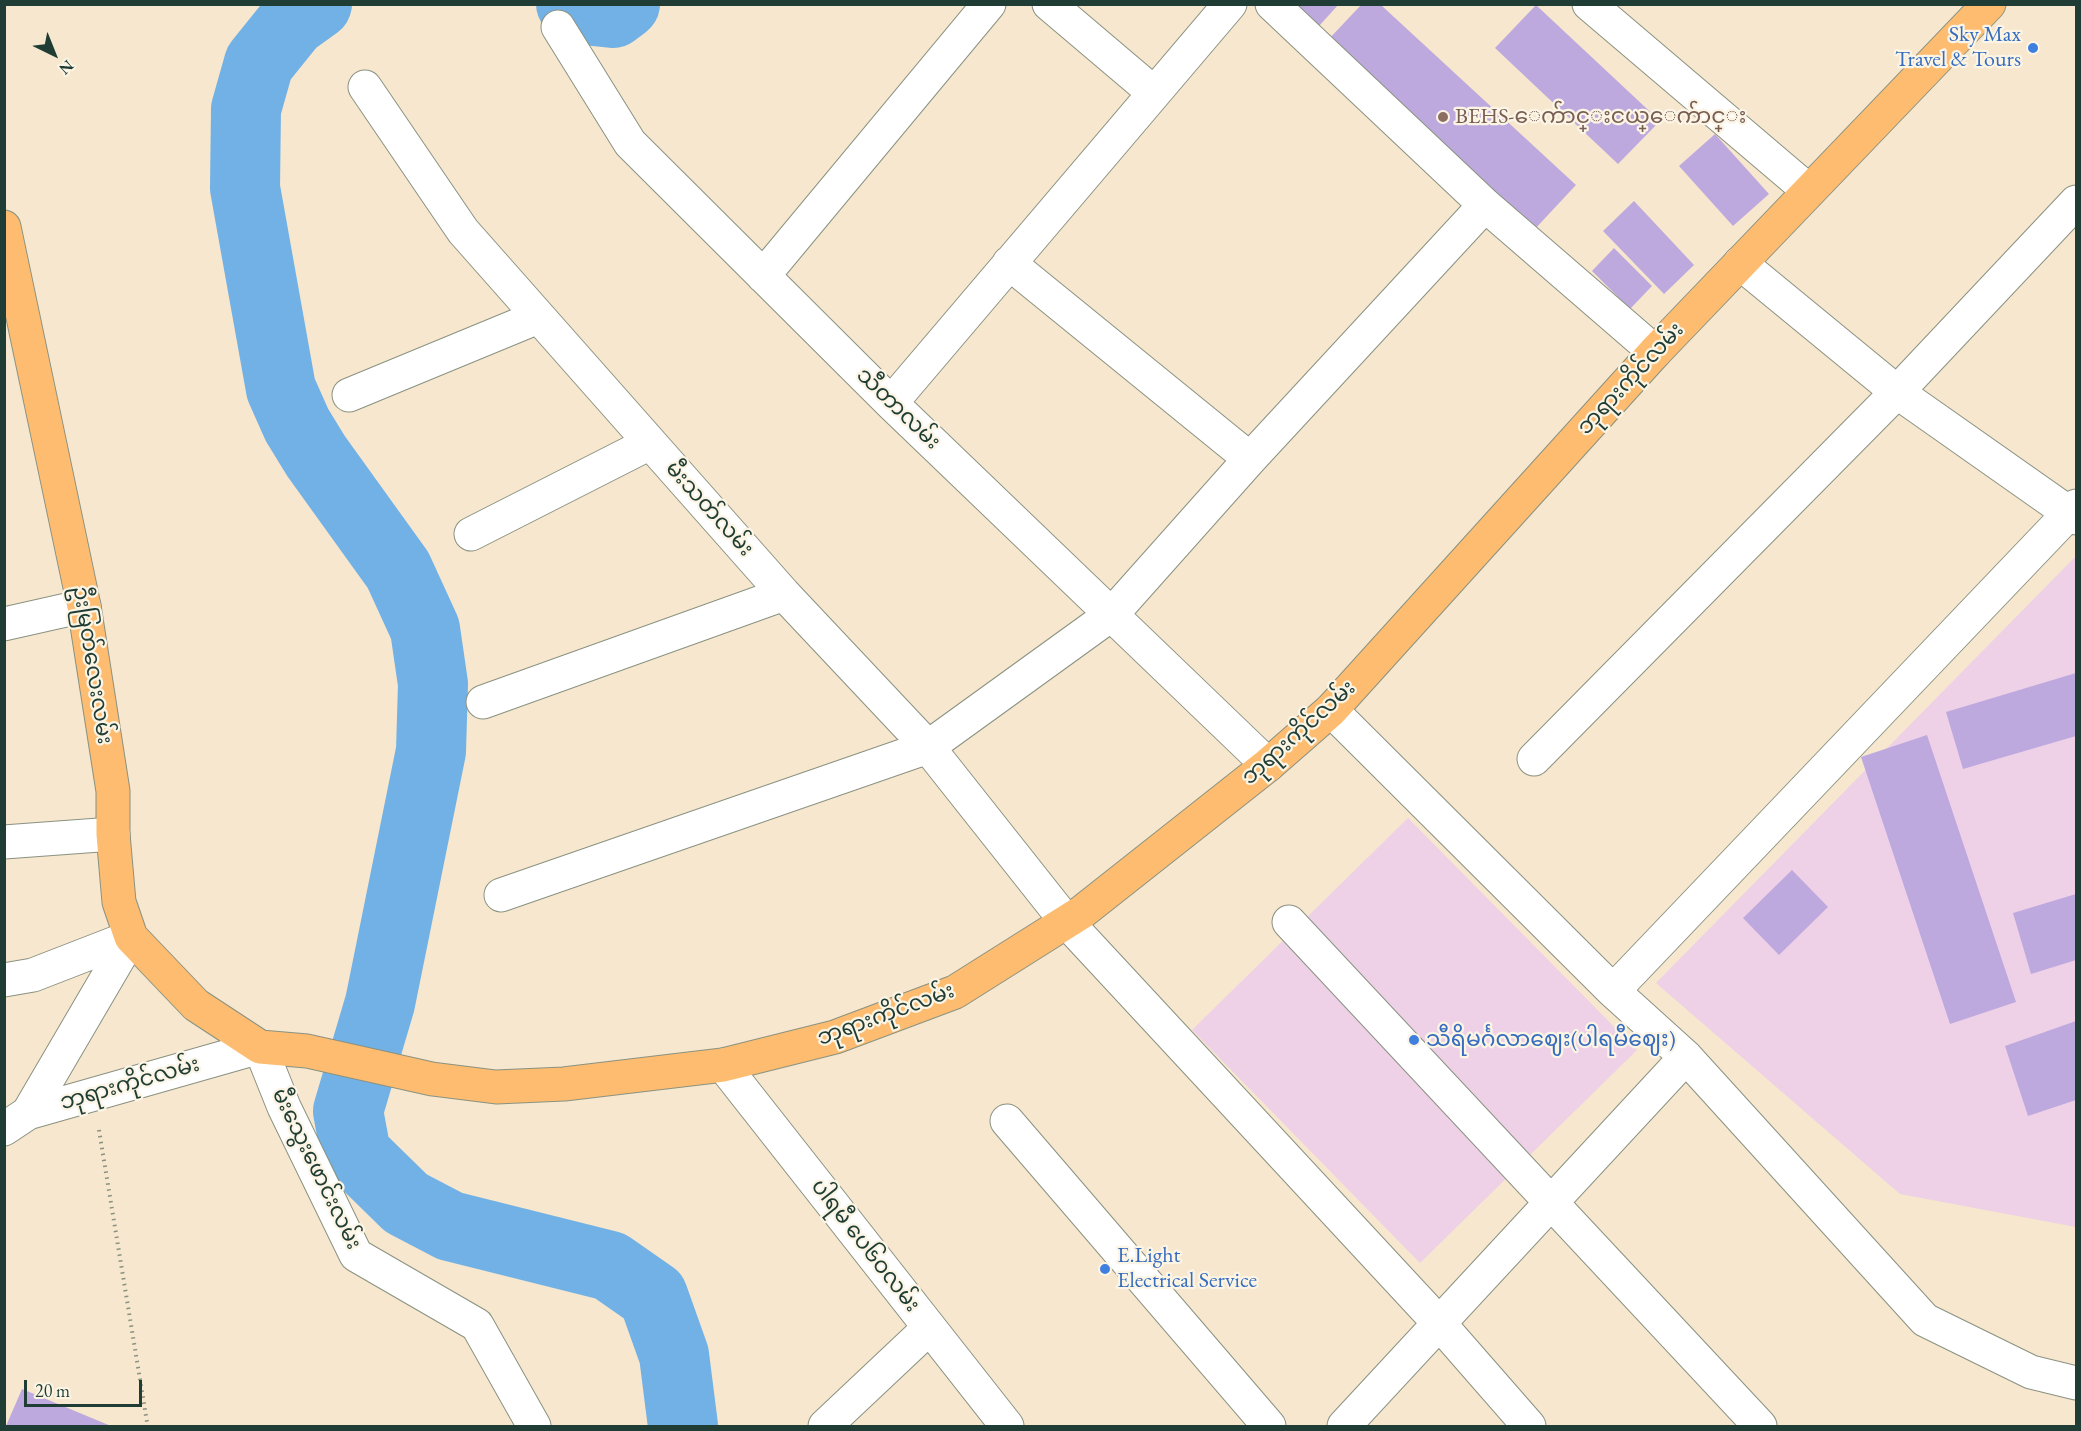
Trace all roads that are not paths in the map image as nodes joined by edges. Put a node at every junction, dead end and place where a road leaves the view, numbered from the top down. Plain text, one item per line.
1 (989, 4) edge
2 (1049, 4) edge
3 (1230, 4) edge
4 (1272, 4) edge
5 (1589, 4) edge
6 (1989, 4) edge
7 (558, 27) dead end
8 (365, 87) dead end
9 (1154, 93) junction
10 (1809, 191) junction
11 (2076, 202) edge
12 (1485, 206) junction
13 (4, 227) edge
14 (1010, 263) junction
15 (1740, 263) junction
16 (763, 276) junction
17 (538, 316) junction
18 (1655, 352) junction
19 (1897, 392) junction
20 (349, 395) dead end
21 (891, 403) junction
22 (650, 443) junction
23 (1250, 459) junction
24 (2074, 513) edge
25 (471, 534) dead end
26 (784, 594) junction
27 (84, 606) junction
28 (1112, 614) junction
29 (4, 624) edge
30 (483, 702) dead end
31 (1331, 710) junction
32 (928, 747) junction
33 (1534, 759) dead end
34 (1268, 765) junction
35 (113, 834) junction
36 (4, 842) edge
37 (501, 895) dead end
38 (1065, 921) junction
39 (1289, 922) dead end
40 (131, 937) junction
41 (4, 980) edge
42 (1613, 991) junction
43 (260, 1047) junction
44 (1686, 1057) junction
45 (723, 1065) junction
46 (16, 1121) edge
47 (1007, 1121) dead end
48 (1552, 1202) junction
49 (1439, 1323) junction
50 (929, 1328) junction
51 (2076, 1383) edge
52 (534, 1426) edge
53 (825, 1426) edge
54 (1007, 1426) edge
55 (1269, 1426) edge
56 (1344, 1426) edge
57 (1529, 1426) edge
58 (1760, 1426) edge

1 - 16 street
2 - 9 street
3 - 9 street
4 - 12 street
5 - 10 street
6 - 10 main road, ဘုရားကိုင်လမ်း
7 - 16 street, သီတာလမ်း
8 - 17 street, မီးသတ်လမ်း
9 - 14 street
10 - 15 main road, ဘုရားကိုင်လမ်း
11 - 19 street
12 - 18 street
12 - 23 street
13 - 27 main road, ဦးမြတ်လေးလမ်း
14 - 21 street
14 - 23 street
15 - 18 main road, ဘုရားကိုင်လမ်း
15 - 19 street
16 - 21 street, သီတာလမ်း
17 - 20 street
17 - 22 street, မီးသတ်လမ်း
18 - 31 main road, ဘုရားကိုင်လမ်း
19 - 24 street
19 - 33 street
21 - 28 street, သီတာလမ်း
22 - 25 street
22 - 26 street, မီးသတ်လမ်း
23 - 28 street
24 - 42 street
26 - 30 street
26 - 32 street, မီးသတ်လမ်း
27 - 29 street
27 - 35 main road, ဦးမြတ်လေးလမ်း
28 - 32 street
28 - 34 street, သီတာလမ်း
31 - 34 main road, ဘုရားကိုင်လမ်း
31 - 42 street
32 - 37 street
32 - 38 street, မီးသတ်လမ်း
34 - 38 main road, ဘုရားကိုင်လမ်း
35 - 36 street
35 - 40 main road, ဦးမြတ်လေးလမ်း
38 - 45 main road, ဘုရားကိုင်လမ်း
38 - 49 street, မီးသတ်လမ်း
39 - 48 street
40 - 41 street
40 - 43 main road, ဦးမြတ်လေးလမ်း
40 - 46 street
42 - 44 street
43 - 45 main road, ဘုရားကိုင်လမ်း
43 - 46 street, ဘုရားကိုင်လမ်း
43 - 52 street, မီးသွေးဖောင်းလမ်း
44 - 48 street
44 - 51 street
45 - 50 street, ပါရမီ ပေ၆ဝလမ်း
47 - 55 street
48 - 49 street
48 - 58 street
49 - 56 street
49 - 57 street, မီးသတ်လမ်း
50 - 53 street
50 - 54 street, ပါရမီ ပေ၆ဝလမ်း

